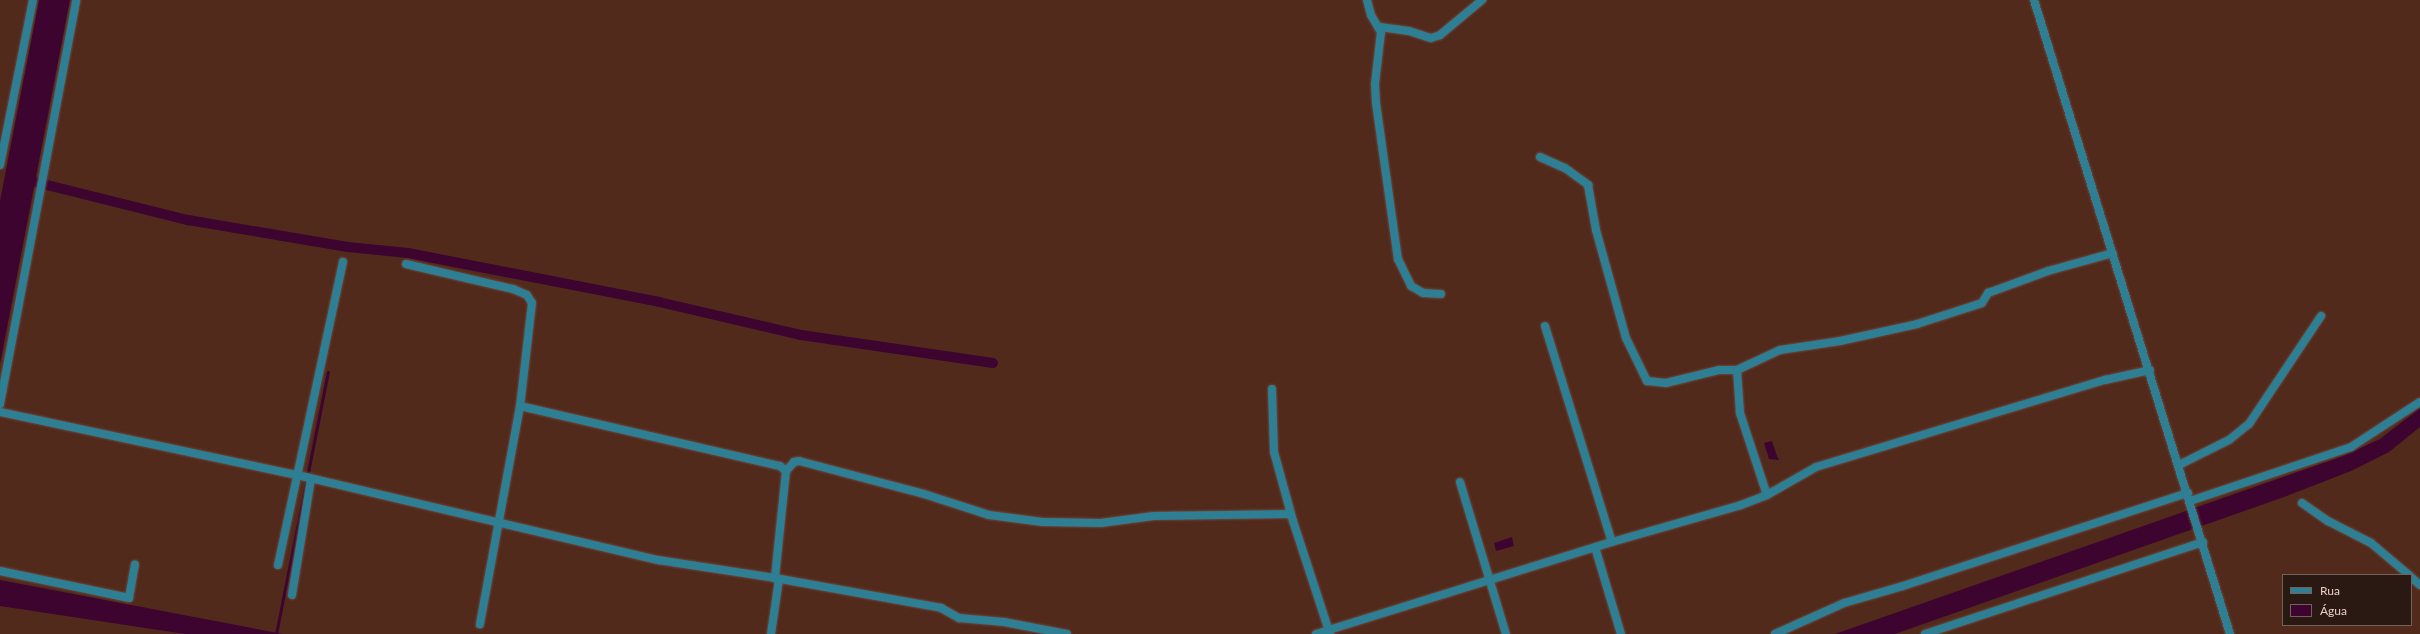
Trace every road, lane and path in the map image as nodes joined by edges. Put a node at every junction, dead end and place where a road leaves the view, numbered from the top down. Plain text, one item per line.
1 (33, 0) edge
2 (76, 0) edge
3 (1367, 0) edge
4 (1482, 0) edge
5 (2034, 0) edge
6 (1380, 27) junction
7 (1540, 157) dead end
8 (0, 165) edge
9 (2113, 253) junction
10 (343, 262) dead end
11 (406, 264) dead end
12 (1441, 294) dead end
13 (2321, 316) dead end
14 (1545, 326) dead end
15 (1737, 370) junction
16 (2150, 370) junction
17 (1272, 389) dead end
18 (2420, 402) edge
19 (0, 404) edge
20 (520, 406) junction
21 (0, 412) edge
22 (2179, 464) junction
23 (786, 471) junction
24 (295, 475) junction
25 (311, 479) junction
26 (1460, 482) dead end
27 (1766, 495) junction
28 (2190, 501) junction
29 (2302, 503) dead end
30 (1291, 514) junction
31 (498, 524) junction
32 (2202, 539) junction
33 (1612, 542) junction
34 (1595, 547) junction
35 (136, 565) dead end
36 (278, 565) dead end
37 (0, 571) edge
38 (2408, 574) edge
39 (777, 578) junction
40 (2412, 578) edge
41 (1491, 580) junction
42 (2420, 585) edge
43 (292, 595) dead end
44 (480, 624) dead end
45 (1329, 632) edge
46 (2228, 633) edge
47 (770, 634) edge
48 (1068, 634) edge
49 (1316, 634) edge
50 (1506, 634) edge
51 (1621, 634) edge
52 (1775, 634) edge
53 (1925, 634) edge

1 - 8 street
2 - 19 street
3 - 6 street
4 - 6 street
5 - 9 street
6 - 12 street
7 - 15 street
9 - 15 street
9 - 16 street
10 - 24 street
11 - 20 street
13 - 22 street
14 - 33 street
15 - 27 street
16 - 22 street
16 - 27 street
17 - 30 street
18 - 28 street
20 - 23 street
20 - 31 street
21 - 24 street
22 - 28 street
23 - 30 street
23 - 39 street
24 - 25 street
24 - 36 street
25 - 31 street
25 - 43 street
26 - 41 street
27 - 33 street
28 - 32 street
28 - 52 street
29 - 38 street
30 - 45 street
31 - 39 street
31 - 44 street
32 - 46 street
32 - 53 street
33 - 34 street
34 - 41 street
34 - 51 street
35 - 37 street
39 - 47 street
39 - 48 street
40 - 42 street
41 - 45 street
41 - 50 street
45 - 49 street

